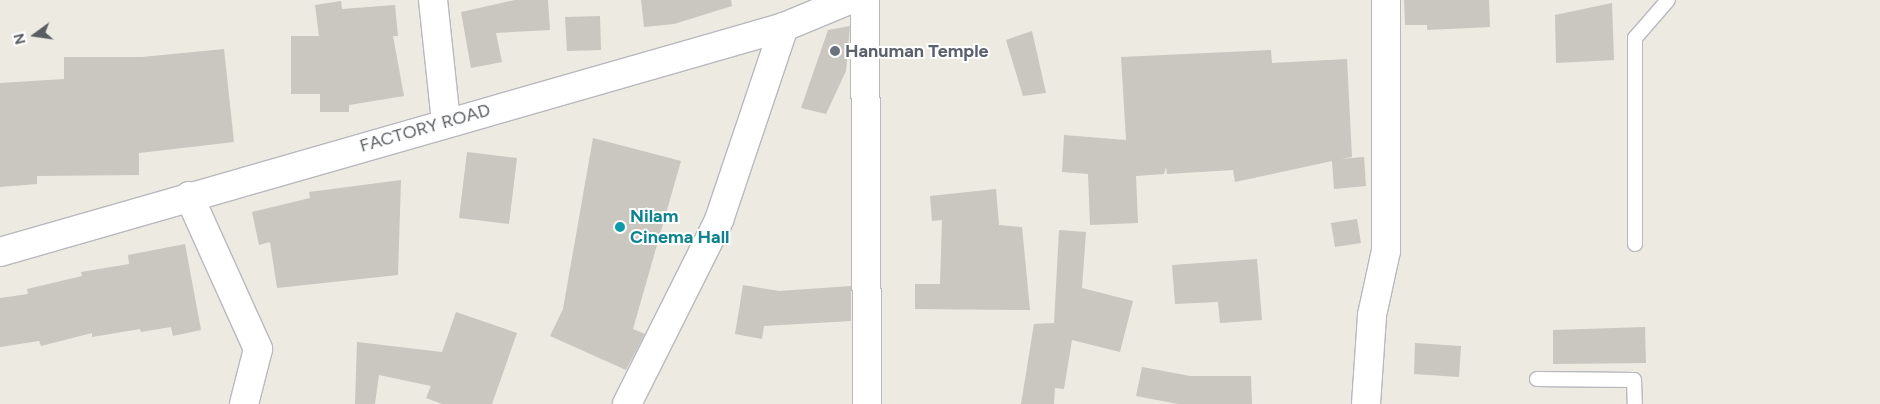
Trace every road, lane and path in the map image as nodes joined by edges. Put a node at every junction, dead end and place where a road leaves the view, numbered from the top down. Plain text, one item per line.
1 (433, 0) edge
2 (849, 0) edge
3 (866, 0) edge
4 (1386, 0) edge
5 (1668, 0) edge
6 (784, 27) junction
7 (446, 122) junction
8 (189, 196) junction
9 (1635, 244) dead end
10 (0, 252) edge
11 (1537, 379) dead end
12 (244, 404) edge
13 (627, 404) edge
14 (867, 404) edge
15 (1366, 404) edge
16 (1635, 404) edge

1 - 7 street
2 - 6 street, FACTORY ROAD
3 - 14 street
4 - 15 street
5 - 9 lane
6 - 7 street, FACTORY ROAD
6 - 13 street
7 - 8 street, FACTORY ROAD
8 - 10 street, FACTORY ROAD
8 - 12 street
11 - 16 lane

